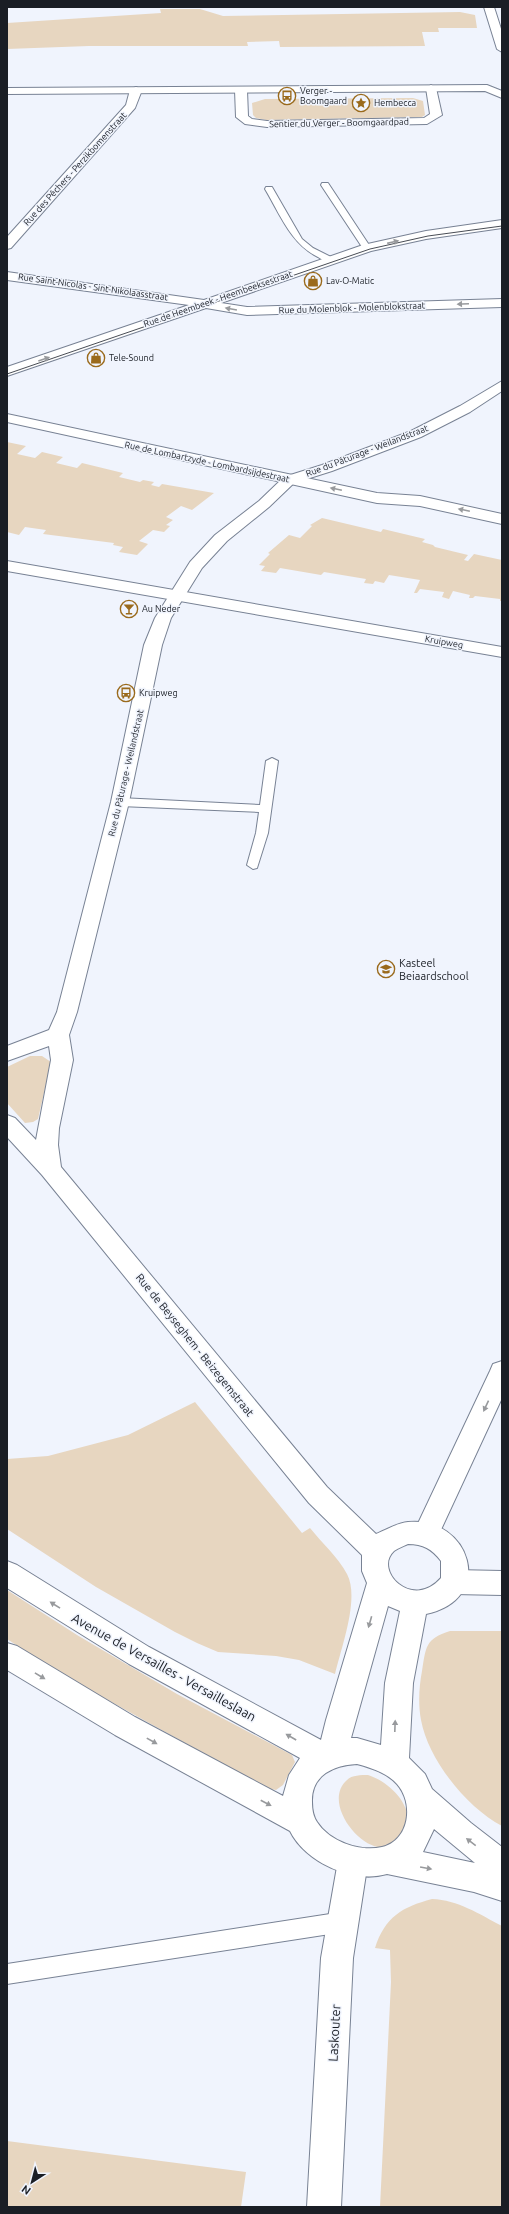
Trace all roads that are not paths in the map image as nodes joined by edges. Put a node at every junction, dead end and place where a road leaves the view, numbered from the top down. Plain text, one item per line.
1 (489, 7) edge
2 (502, 49) edge
3 (496, 80) dead end
4 (431, 88) junction
5 (487, 88) junction
6 (136, 90) junction
7 (241, 90) junction
8 (7, 91) edge
9 (502, 95) edge
10 (325, 185) dead end
11 (269, 189) dead end
12 (502, 224) edge
13 (7, 245) edge
14 (367, 248) junction
15 (330, 260) junction
16 (7, 276) edge
17 (502, 303) edge
18 (203, 304) junction
19 (7, 372) edge
20 (502, 385) edge
21 (7, 418) edge
22 (289, 480) junction
23 (502, 519) edge
24 (7, 566) edge
25 (177, 595) junction
26 (502, 652) edge
27 (272, 761) dead end
28 (120, 802) junction
29 (264, 809) junction
30 (253, 865) dead end
31 (58, 1035) junction
32 (7, 1054) edge
33 (12, 1128) edge
34 (48, 1128) junction
35 (50, 1169) junction
36 (502, 1371) edge
37 (426, 1534) junction
38 (377, 1552) junction
39 (7, 1573) edge
40 (454, 1582) junction
41 (502, 1584) edge
42 (380, 1585) junction
43 (415, 1603) junction
44 (7, 1655) edge
45 (328, 1756) junction
46 (394, 1765) junction
47 (422, 1799) junction
48 (300, 1821) junction
49 (388, 1860) junction
50 (353, 1861) junction
51 (502, 1864) edge
52 (502, 1886) edge
53 (343, 1922) junction
54 (7, 1974) edge
55 (324, 2207) edge

1 - 2 street
3 - 5 street
4 - 5 street
4 - 7 street
4 - 7 street, Sentier du Verger - Boomgaardpad
5 - 9 street
6 - 7 street
6 - 8 street
6 - 13 street, Rue des Pêchers - Perzikbomenstraat
10 - 14 lane
11 - 15 lane
14 -> 12 street, Rue de Heembeek - Heembeeksestraat
14 - 15 street, Rue de Heembeek - Heembeeksestraat
15 - 18 street, Rue de Heembeek - Heembeeksestraat
16 - 18 street, Rue Saint-Nicolas - Sint-Nikolaasstraat
17 -> 18 street, Rue du Molenblok - Molenblokstraat
19 -> 18 street, Rue de Heembeek - Heembeeksestraat
20 - 22 street, Rue du Pâturage - Weilandstraat
21 - 22 street, Rue de Lombartzyde - Lombardsijdestraat
23 -> 22 street, Rue de Lombartzyde - Lombardsijdestraat
22 - 25 street, Rue du Pâturage - Weilandstraat
24 - 25 street, Kruipweg
25 - 26 street, Kruipweg
25 - 28 street, Rue du Pâturage - Weilandstraat
27 - 29 lane
28 - 29 lane
28 - 31 street, Rue du Pâturage - Weilandstraat
29 - 30 lane
31 - 32 street
31 - 34 street
33 - 34 street, Rue de Beyseghem - Beizegemstraat
33 - 35 street, Rue de Beyseghem - Beizegemstraat
34 - 35 street
35 - 38 street, Rue de Beyseghem - Beizegemstraat
36 -> 37 street
37 - 38 street
37 - 40 street
38 - 42 street
45 -> 39 street, Avenue de Versailles - Versailleslaan
40 - 41 street
40 - 43 street
42 - 43 street
42 -> 45 street
46 -> 43 street
44 -> 48 street
45 - 46 street
45 - 48 street
46 - 47 street
47 - 49 street
51 -> 47 street
48 - 50 street
49 - 50 street
49 -> 52 street
50 - 53 street, Laskouter
53 - 54 lane
53 - 55 street, Laskouter

